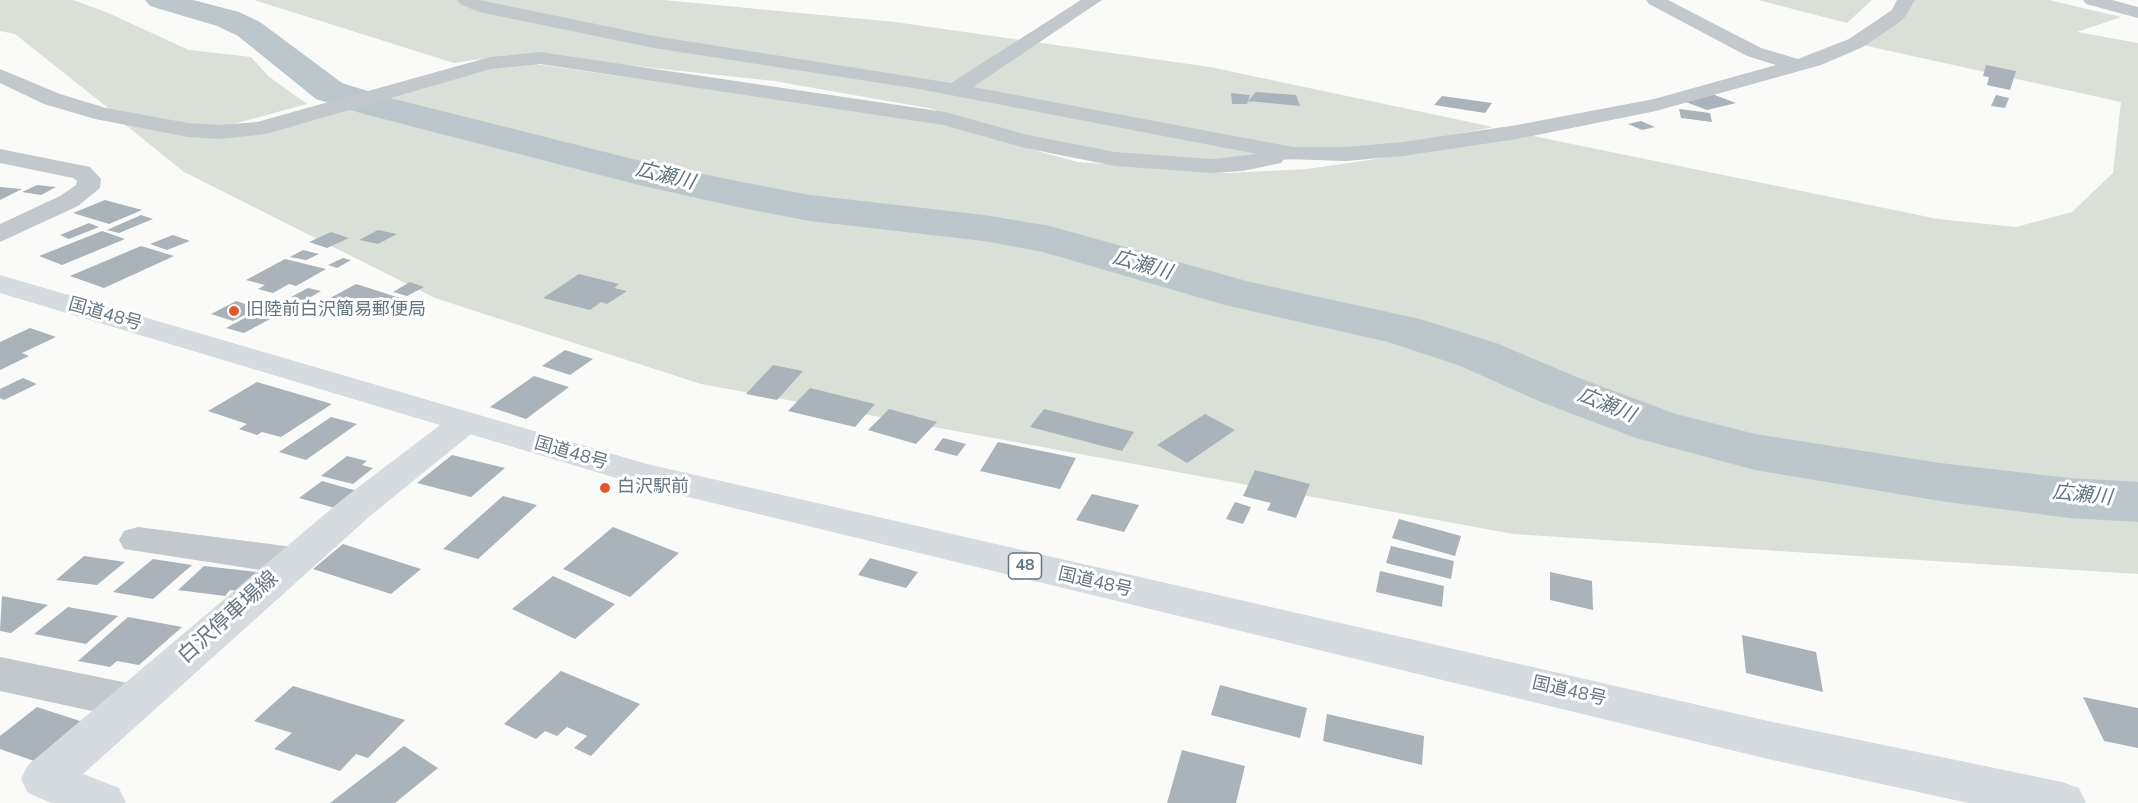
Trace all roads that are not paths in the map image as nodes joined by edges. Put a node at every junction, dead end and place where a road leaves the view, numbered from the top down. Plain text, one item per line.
1 (466, 0) edge
2 (1093, 0) edge
3 (1655, 0) edge
4 (1906, 0) edge
5 (2092, 0) edge
6 (2138, 13) edge
7 (1798, 66) junction
8 (0, 75) edge
9 (954, 90) junction
10 (1293, 154) junction
11 (0, 156) edge
12 (0, 234) edge
13 (0, 284) edge
14 (464, 423) junction
15 (138, 540) dead end
16 (293, 561) junction
17 (0, 674) edge
18 (133, 702) junction
19 (102, 803) edge
20 (2062, 803) edge

1 - 9 street
2 - 9 street
3 - 7 street
4 - 7 street
5 - 6 street
7 - 10 street
8 - 10 street
9 - 10 street
11 - 12 street
13 - 14 main road, 国道48号 / 48
14 - 16 main road, 白沢停車場線
14 - 20 main road, 国道48号 / 48
15 - 16 street
16 - 18 main road, 白沢停車場線
17 - 18 street
18 - 19 main road, 白沢停車場線

